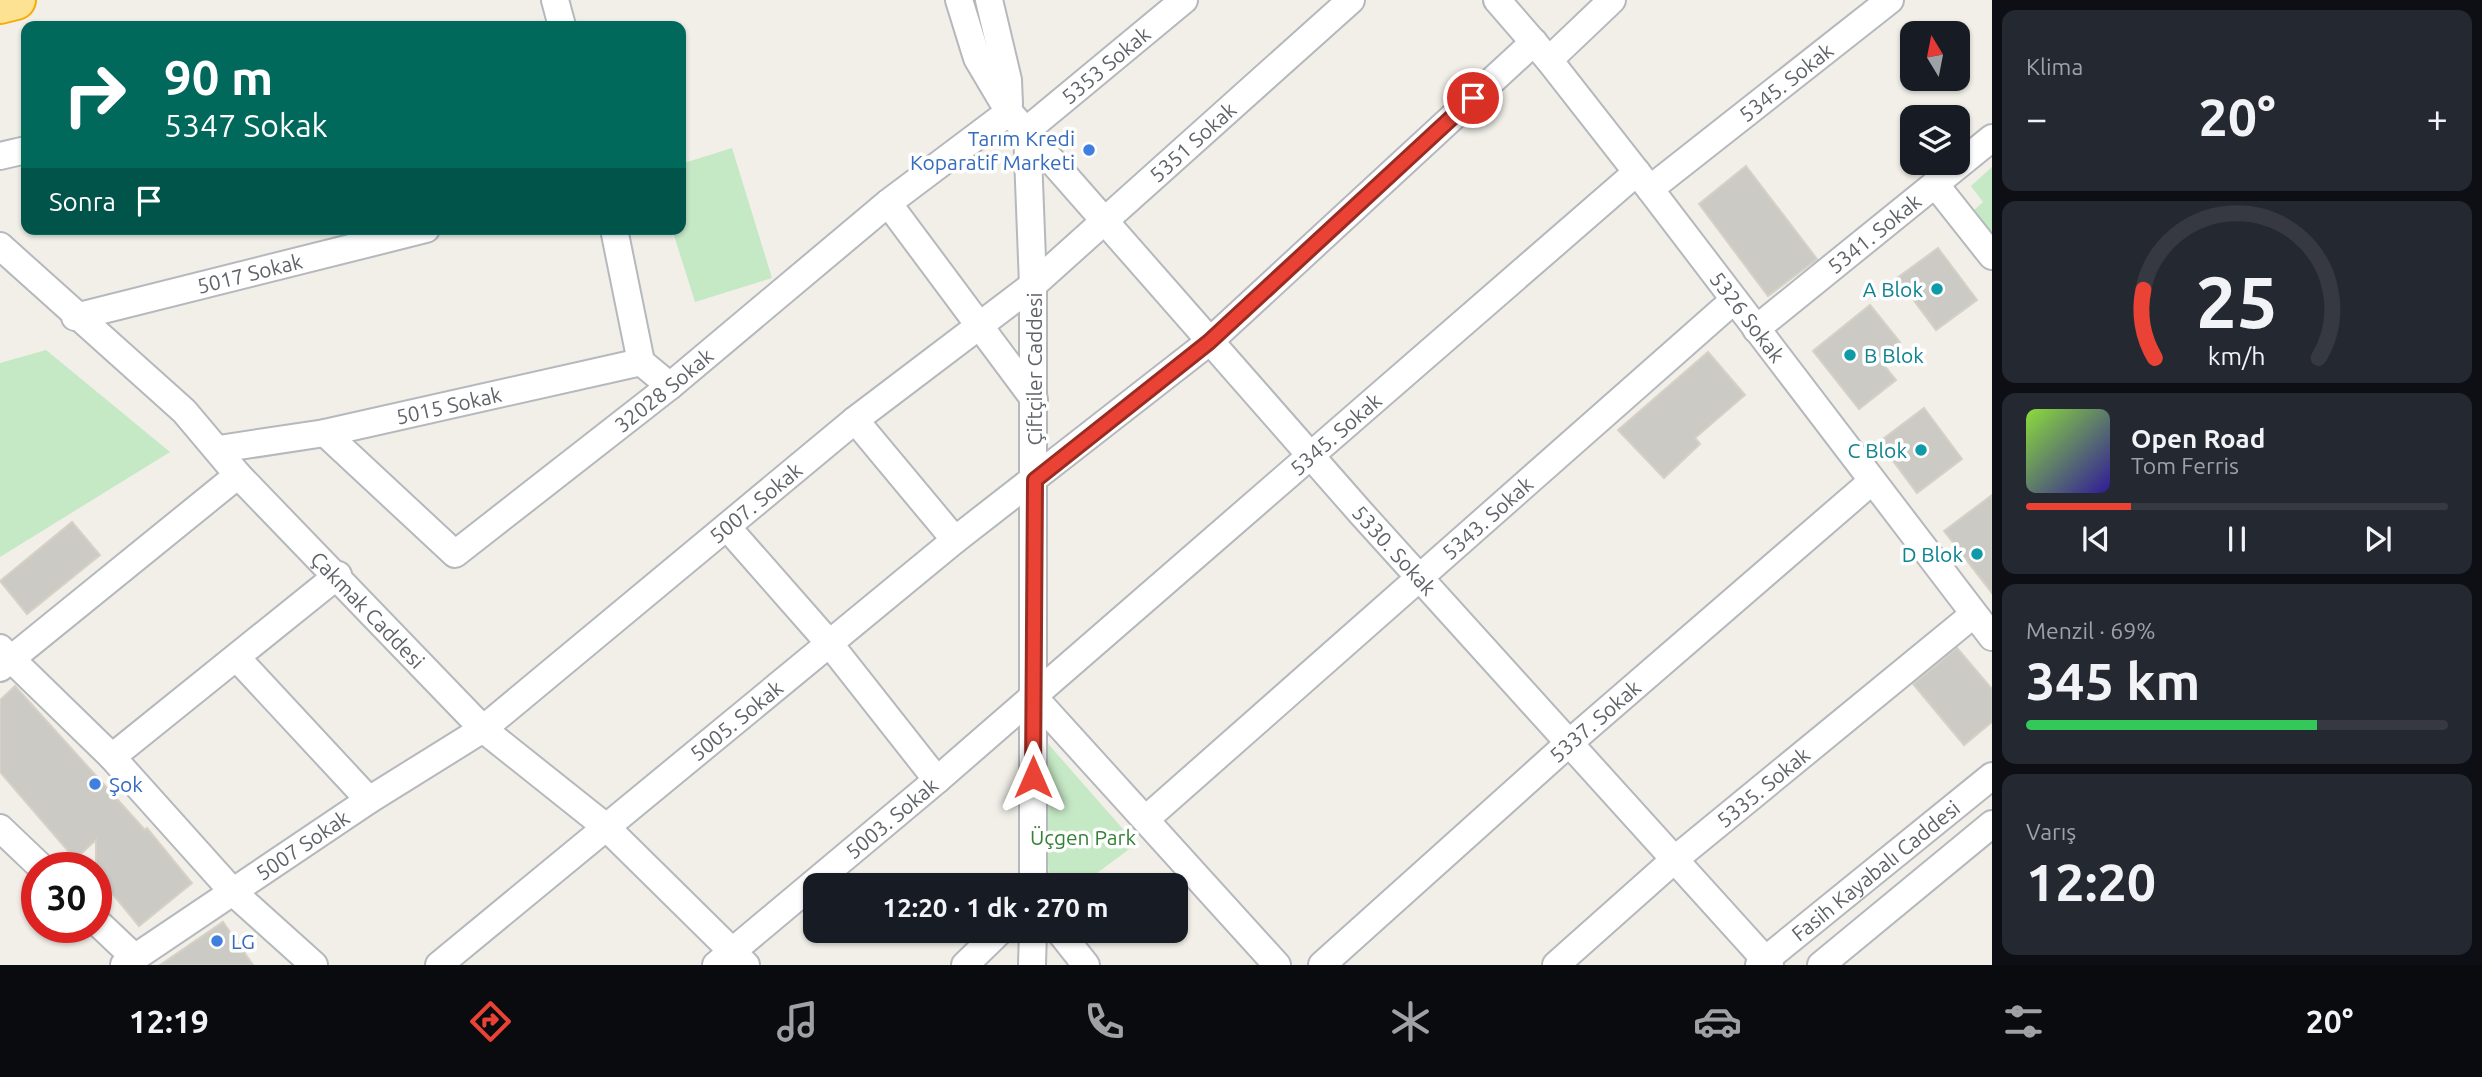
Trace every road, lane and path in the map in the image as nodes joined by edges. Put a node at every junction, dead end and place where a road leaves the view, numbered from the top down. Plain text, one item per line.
1 (16, 0) edge
2 (555, 0) edge
3 (959, 0) edge
4 (989, 0) edge
5 (1184, 0) edge
6 (1352, 0) edge
7 (1497, 0) edge
8 (1612, 0) edge
9 (1891, 0) edge
10 (0, 4) edge
11 (560, 21) edge
12 (1542, 51) junction
13 (1018, 121) junction
14 (1992, 138) edge
15 (21, 151) edge
16 (0, 156) edge
17 (1644, 181) junction
18 (1935, 184) junction
19 (888, 203) junction
20 (1105, 219) junction
21 (402, 235) edge
22 (615, 235) edge
23 (0, 246) edge
24 (1992, 256) edge
25 (1033, 285) junction
26 (1734, 300) junction
27 (75, 317) junction
28 (981, 325) junction
29 (1756, 329) junction
30 (1209, 342) junction
31 (641, 362) junction
32 (670, 386) junction
33 (1034, 399) junction
34 (855, 421) junction
35 (324, 433) junction
36 (219, 449) junction
37 (1310, 454) junction
38 (238, 475) junction
39 (1035, 480) junction
40 (1871, 482) junction
41 (727, 527) junction
42 (955, 540) junction
43 (338, 575) junction
44 (1418, 577) junction
45 (1974, 614) junction
46 (1992, 637) edge
47 (829, 643) junction
48 (237, 658) junction
49 (4, 659) edge
50 (1032, 695) junction
51 (483, 729) junction
52 (1568, 744) junction
53 (112, 757) junction
54 (1992, 776) edge
55 (937, 780) junction
56 (369, 800) junction
57 (1146, 819) junction
58 (606, 827) junction
59 (0, 828) edge
60 (1987, 838) edge
61 (25, 852) edge
62 (1674, 860) junction
63 (1033, 873) edge
64 (234, 893) junction
65 (112, 940) edge
66 (988, 943) edge
67 (1033, 943) edge
68 (1069, 943) edge
69 (129, 961) edge
70 (732, 961) edge
71 (1765, 963) edge
72 (314, 965) edge
73 (439, 965) edge
74 (965, 965) edge
75 (1032, 965) edge
76 (1086, 965) edge
77 (1277, 965) edge
78 (1322, 965) edge
79 (1556, 965) edge
80 (1821, 965) edge

1 - 10 highway
2 - 11 street
3 - 13 street, Çiftçiler Caddesi
4 - 13 street, Çiftçiler Caddesi
5 - 13 street, 5353 Sokak
6 - 20 street, 5351 Sokak
7 - 12 street, 5326 Sokak
8 - 12 street, 5005. Sokak
9 - 17 street, 5345. Sokak
12 - 17 street, 5326 Sokak
12 - 30 street, 5005. Sokak
13 - 19 street, 32028 Sokak
13 - 20 street, 5330. Sokak
13 - 25 street, Çiftçiler Caddesi
14 - 18 street, 5341. Sokak
15 - 16 street
17 - 26 street, 5326 Sokak
17 - 37 street, 5345. Sokak
18 - 24 street
18 - 29 street, 5341. Sokak
19 - 28 street
19 - 32 street, 32028 Sokak
20 - 25 street, 5351 Sokak
20 - 30 street, 5330. Sokak
21 - 27 street, 5017 Sokak
22 - 31 street
23 - 27 street, Çakmak Caddesi
25 - 28 street, 5007. Sokak
25 - 33 street, Çiftçiler Caddesi
26 - 29 street, 5326 Sokak
26 - 44 street, 5343. Sokak
27 - 36 street, Çakmak Caddesi
28 - 33 street
28 - 34 street, 5007. Sokak
29 - 40 street, 5326 Sokak
30 - 37 street, 5330. Sokak
30 - 39 street, 5005. Sokak
31 - 32 street
31 - 35 street, 5015 Sokak
32 - 35 street, 32028 Sokak
33 - 39 street, Çiftçiler Caddesi
34 - 41 street, 5007. Sokak
34 - 42 street
35 - 36 street, 5015 Sokak
36 - 38 street, Çakmak Caddesi
37 - 44 street, 5330. Sokak
37 - 50 street, 5345. Sokak
38 - 43 street, Çakmak Caddesi
38 - 49 street
39 - 42 street, 5005. Sokak
39 - 50 street, Çiftçiler Caddesi
40 - 45 street, 5326 Sokak
40 - 52 street, 5337. Sokak
41 - 47 street
41 - 51 street, 5007. Sokak
42 - 47 street, 5005. Sokak
43 - 48 street
43 - 51 street, Çakmak Caddesi
44 - 52 street, 5330. Sokak
44 - 57 street, 5343. Sokak
45 - 46 street, 5326 Sokak
45 - 62 street, 5335. Sokak
47 - 55 street
47 - 58 street, 5005. Sokak
48 - 53 street
48 - 56 street
49 - 53 street
50 - 55 street, 5003. Sokak
50 - 57 street
50 - 63 street, Çiftçiler Caddesi
51 - 56 street, 5007 Sokak
51 - 58 street, Çakmak Caddesi
52 - 62 street, 5330. Sokak
52 - 78 street, 5337. Sokak
53 - 64 street
54 - 71 street, Fasih Kayabalı Caddesi
55 - 70 street, 5003. Sokak
56 - 64 street, 5007 Sokak
57 - 77 street
58 - 70 street, Çakmak Caddesi
58 - 73 street, 5005. Sokak
59 - 61 street
60 - 80 street, Fasih Kayabalı Caddesi
62 - 71 street, 5330. Sokak
62 - 79 street, 5335. Sokak
64 - 69 street, 5007 Sokak
64 - 72 street
65 - 69 street
66 - 74 street
67 - 75 street
68 - 76 street

